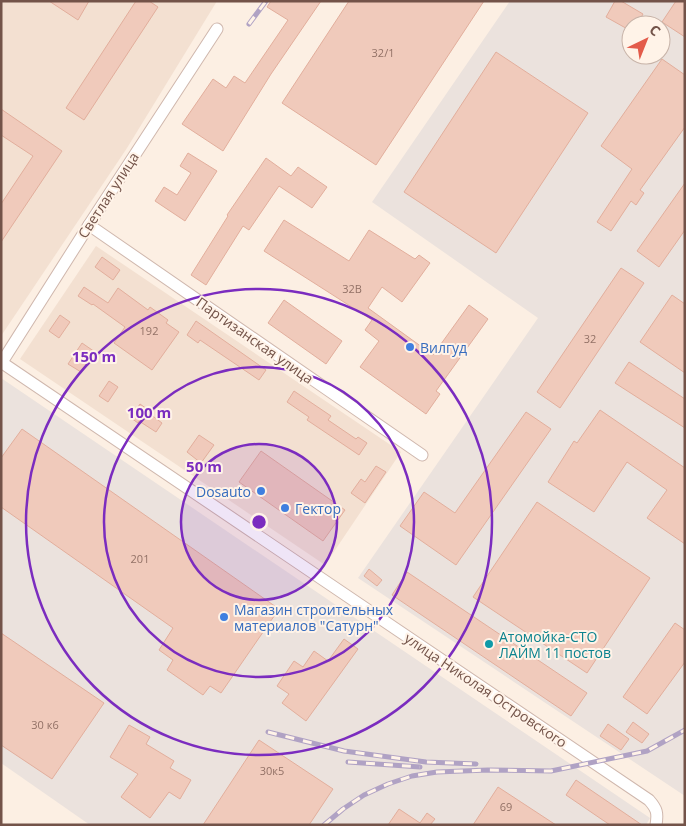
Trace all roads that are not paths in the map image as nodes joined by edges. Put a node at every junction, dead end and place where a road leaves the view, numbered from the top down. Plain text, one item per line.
1 (217, 29) dead end
2 (88, 225) junction
3 (2, 362) edge
4 (422, 455) dead end
5 (656, 825) edge

1 - 2 street, Светлая улица
2 - 3 street, Светлая улица
2 - 4 street, Партизанская улица
3 - 5 street, улица Николая Островского

